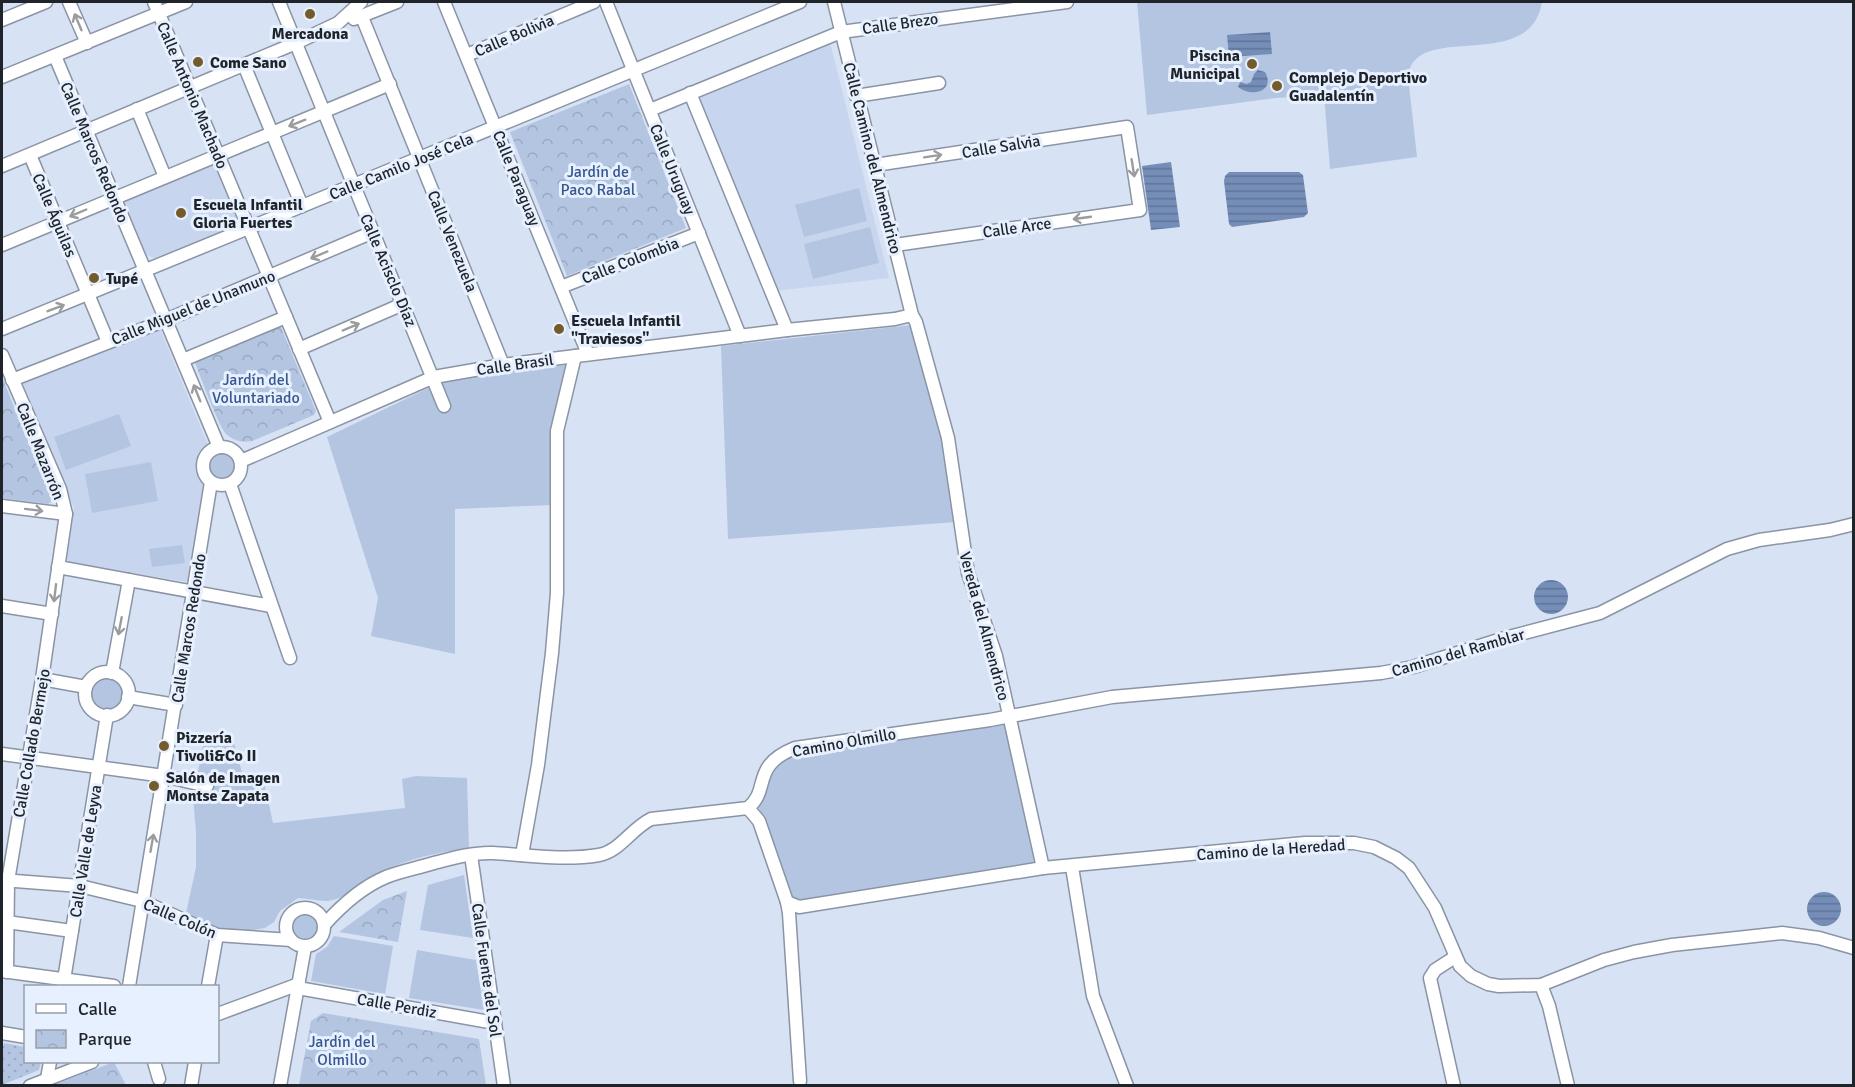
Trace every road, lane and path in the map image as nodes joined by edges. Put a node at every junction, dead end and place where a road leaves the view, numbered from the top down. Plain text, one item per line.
1 (46, 2) edge
2 (69, 2) edge
3 (186, 2) edge
4 (279, 2) edge
5 (361, 2) edge
6 (397, 2) edge
7 (444, 2) edge
8 (594, 2) edge
9 (606, 2) edge
10 (800, 2) edge
11 (834, 2) edge
12 (1067, 2) edge
13 (156, 7) edge
14 (974, 7) edge
15 (362, 17) junction
16 (2, 20) edge
17 (338, 23) junction
18 (841, 32) junction
19 (87, 43) junction
20 (296, 43) junction
21 (467, 55) junction
22 (55, 56) junction
23 (244, 65) junction
24 (634, 71) junction
25 (2, 77) edge
26 (939, 83) dead end
27 (390, 84) junction
28 (189, 87) junction
29 (690, 93) junction
30 (856, 96) junction
31 (137, 109) junction
32 (650, 110) junction
33 (324, 111) junction
34 (496, 127) junction
35 (85, 130) junction
36 (272, 133) junction
37 (30, 155) junction
38 (218, 156) junction
39 (420, 158) junction
40 (875, 165) junction
41 (2, 166) edge
42 (165, 177) junction
43 (353, 185) junction
44 (113, 198) junction
45 (302, 206) junction
46 (1140, 210) joint
47 (57, 222) junction
48 (249, 229) junction
49 (373, 232) junction
50 (699, 233) junction
51 (2, 245) edge
52 (895, 245) junction
53 (146, 271) junction
54 (269, 276) junction
55 (561, 287) junction
56 (88, 295) junction
57 (403, 304) junction
58 (912, 315) junction
59 (286, 317) junction
60 (166, 320) junction
61 (2, 329) edge
62 (787, 330) junction
63 (740, 336) junction
64 (108, 342) junction
65 (299, 349) junction
66 (588, 354) junction
67 (2, 355) edge
68 (575, 356) junction
69 (183, 360) junction
70 (503, 365) junction
71 (434, 377) junction
72 (12, 380) junction
73 (444, 406) dead end
74 (330, 422) junction
75 (219, 447) junction
76 (241, 461) junction
77 (211, 482) junction
78 (230, 484) junction
79 (2, 506) edge
80 (66, 514) junction
81 (1854, 524) edge
82 (58, 567) junction
83 (129, 580) junction
84 (195, 591) junction
85 (2, 606) edge
86 (272, 606) junction
87 (52, 614) junction
88 (290, 658) dead end
89 (112, 672) junction
90 (42, 679) junction
91 (86, 687) junction
92 (128, 697) junction
93 (176, 705) junction
94 (107, 715) junction
95 (1009, 717) junction
96 (2, 754) edge
97 (29, 759) junction
98 (99, 768) junction
99 (164, 777) junction
100 (207, 786) dead end
101 (747, 808) junction
102 (471, 855) junction
103 (522, 855) junction
104 (1072, 867) junction
105 (1043, 868) junction
106 (5, 880) edge
107 (80, 886) junction
108 (142, 901) junction
109 (787, 902) junction
110 (341, 907) junction
111 (315, 911) junction
112 (8, 922) junction
113 (286, 922) junction
114 (324, 925) junction
115 (72, 931) junction
116 (217, 935) junction
117 (251, 938) junction
118 (291, 940) junction
119 (305, 946) junction
120 (1854, 948) edge
121 (1455, 957) junction
122 (4, 972) edge
123 (64, 983) edge
124 (89, 985) edge
125 (129, 985) edge
126 (208, 985) edge
127 (1541, 985) junction
128 (299, 986) junction
129 (219, 1014) edge
130 (495, 1023) junction
131 (2, 1033) edge
132 (24, 1037) edge
133 (50, 1063) edge
134 (90, 1063) edge
135 (154, 1063) edge
136 (195, 1063) edge
137 (159, 1079) dead end
138 (800, 1081) dead end
139 (46, 1083) edge
140 (30, 1086) edge
141 (191, 1086) edge
142 (280, 1086) edge
143 (504, 1086) edge
144 (1127, 1086) edge
145 (1454, 1086) edge
146 (1568, 1086) edge

1 - 16 street
19 -> 2 street
3 - 13 street
4 - 20 street, Calle Acisclo Díaz
5 - 17 street
6 - 15 street
7 - 21 street, Calle Paraguay
8 - 21 street, Calle Bolivia
9 - 24 street, Calle Uruguay
10 - 24 street, Calle Camilo José Cela
11 - 18 street, Calle Camino del Almendrico
12 - 14 street, Calle Brezo
13 - 19 street
13 - 28 street, Calle Antonio Machado
14 - 18 street, Calle Brezo
15 - 17 street
15 - 27 street, Calle Venezuela
17 - 20 street
18 - 29 street, Calle Brezo
18 - 30 street, Calle Camino del Almendrico
19 - 22 street
20 - 23 street
20 - 33 street, Calle Acisclo Díaz
21 - 34 street, Calle Paraguay
22 - 25 street
22 - 35 street, Calle Marcos Redondo
23 - 28 street
23 - 36 street
24 - 32 street, Calle Uruguay
24 - 34 street, Calle Camilo José Cela
26 - 30 street
27 - 33 street
27 - 39 street, Calle Venezuela
28 - 31 street
28 - 38 street, Calle Antonio Machado
29 - 32 street, Calle Brezo
29 - 62 street
30 - 40 street, Calle Camino del Almendrico
31 - 35 street
31 - 42 street
32 - 50 street, Calle Uruguay
33 -> 36 street
33 - 43 street, Calle Acisclo Díaz
34 - 39 street, Calle Camilo José Cela
34 - 55 street, Calle Paraguay
35 - 37 street
35 - 44 street, Calle Marcos Redondo
36 - 38 street
36 - 45 street
37 - 41 street
37 - 47 street, Calle Águilas
38 - 42 street
38 - 48 street, Calle Antonio Machado
39 - 43 street, Calle Camilo José Cela
39 - 70 street, Calle Venezuela
40 -> 46 street, Calle Salvia
40 - 52 street, Calle Camino del Almendrico
42 - 44 street
43 - 45 street, Calle Camilo José Cela
43 - 49 street, Calle Acisclo Díaz
44 -> 47 street
44 - 53 street, Calle Marcos Redondo
45 - 48 street, Calle Camilo José Cela
46 -> 52 street, Calle Arce
47 - 51 street
47 - 56 street, Calle Águilas
48 - 53 street, Calle Camilo José Cela
48 - 54 street, Calle Antonio Machado
49 -> 54 street, Calle Miguel de Unamuno
49 - 57 street, Calle Acisclo Díaz
50 - 55 street, Calle Colombia
50 - 63 street, Calle Uruguay
52 - 58 street, Calle Camino del Almendrico
53 - 56 street, Calle Camilo José Cela
53 - 60 street, Calle Marcos Redondo
54 - 59 street, Calle Antonio Machado
54 - 60 street, Calle Miguel de Unamuno
55 - 66 street, Calle Paraguay
61 -> 56 street, Calle Camilo José Cela
56 - 64 street, Calle Águilas
65 -> 57 street
57 - 71 street, Calle Acisclo Díaz
58 - 62 street, Calle Brasil
58 - 95 street, Vereda del Almendrico
59 - 65 street, Calle Antonio Machado
59 - 69 street
60 - 64 street, Calle Miguel de Unamuno
60 - 69 street, Calle Marcos Redondo
62 - 63 street, Calle Brasil
63 - 66 street, Calle Brasil
64 - 72 street, Calle Miguel de Unamuno
65 - 74 street, Calle Antonio Machado
66 - 68 street, Calle Brasil
67 - 72 street, Calle Mazarrón
68 - 70 street, Calle Brasil
68 - 103 street
75 -> 69 street, Calle Marcos Redondo
70 - 71 street, Calle Brasil
71 - 73 street, Calle Acisclo Díaz
71 - 74 street, Calle Brasil
72 - 80 street, Calle Mazarrón
74 - 76 street, Calle Brasil
75 - 76 street
75 - 77 street
76 - 78 street
77 - 78 street
77 - 84 street, Calle Marcos Redondo
78 - 86 street
79 -> 80 street
80 - 82 street, Calle Collado Bermejo
81 - 95 street, Camino del Ramblar
82 - 83 street
82 -> 87 street, Calle Collado Bermejo
83 - 84 street
83 -> 89 street
84 - 86 street
84 - 93 street, Calle Marcos Redondo
85 - 87 street
86 - 88 street
87 - 90 street, Calle Collado Bermejo
89 - 91 street
89 - 92 street
90 - 91 street
90 - 97 street, Calle Collado Bermejo
91 - 94 street
92 - 93 street
92 - 94 street
93 - 99 street, Calle Marcos Redondo
94 - 98 street, Calle Valle de Leyva
95 - 101 street, Camino Olmillo
95 - 105 street, Vereda del Almendrico
96 - 97 street
97 - 98 street
97 - 106 street, Calle Collado Bermejo
98 - 99 street
98 - 107 street, Calle Valle de Leyva
99 - 100 street
108 -> 99 street, Calle Marcos Redondo
101 - 103 street
101 - 109 street
102 - 103 street
102 - 110 street
102 - 130 street, Calle Fuente del Sol
104 - 105 street, Camino de la Heredad
104 - 121 street, Camino de la Heredad
104 - 144 street
105 - 109 street, Camino de la Heredad
106 - 107 street, Calle Colón
106 - 112 street, Calle Collado Bermejo
107 - 108 street, Calle Colón
107 - 115 street, Calle Valle de Leyva
108 - 116 street, Calle Colón
108 - 125 street, Calle Marcos Redondo
109 - 138 street
110 - 111 street
110 - 114 street
111 - 113 street
111 - 114 street
112 - 115 street
112 - 122 street, Calle Collado Bermejo
113 - 117 street, Calle Colón
113 - 118 street
114 - 119 street
115 - 123 street, Calle Valle de Leyva
116 - 117 street, Calle Colón
116 - 126 street
117 - 118 street, Calle Colón
118 - 119 street
119 - 128 street
120 - 127 street, Camino de la Heredad
121 - 127 street, Camino de la Heredad
121 - 145 street
122 - 123 street
123 - 124 street
127 - 146 street
128 - 129 street
128 - 130 street, Calle Perdiz
128 - 142 street
130 - 143 street, Calle Fuente del Sol
131 - 132 street
133 - 139 street
134 - 139 street
135 - 137 street
136 - 141 street
139 - 140 street

